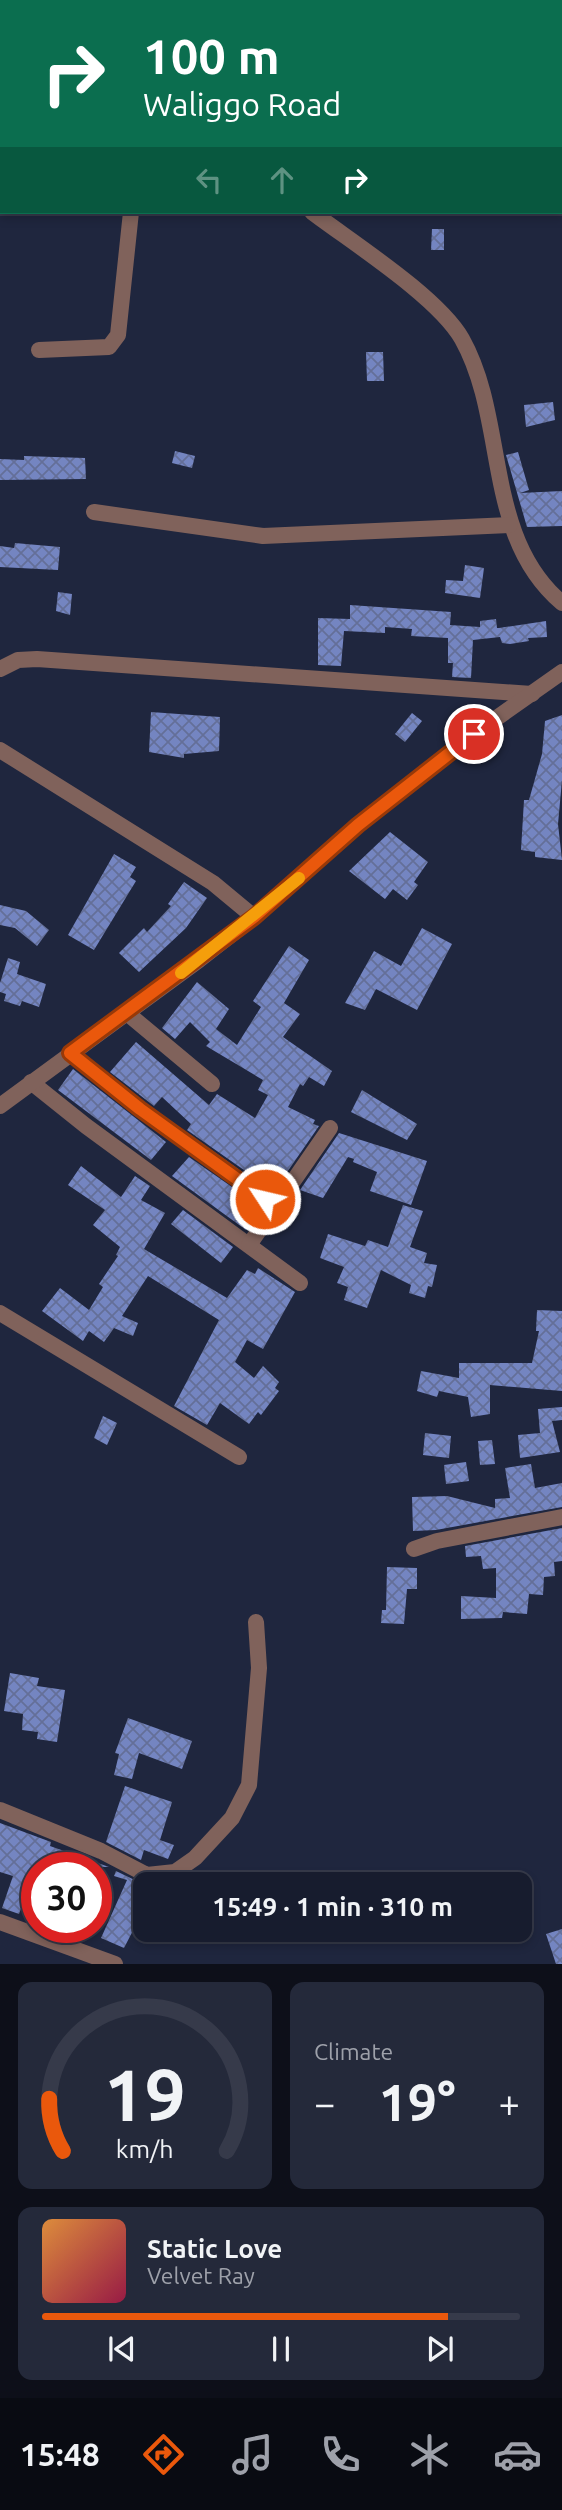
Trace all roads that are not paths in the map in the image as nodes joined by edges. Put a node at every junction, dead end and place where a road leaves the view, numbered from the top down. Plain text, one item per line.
1 (131, 214) edge
2 (315, 214) edge
3 (38, 350) dead end
4 (94, 512) dead end
5 (510, 525) junction
6 (562, 603) edge
7 (0, 669) edge
8 (562, 672) edge
9 (532, 694) junction
10 (0, 750) edge
11 (254, 917) junction
12 (128, 1013) junction
13 (70, 1053) junction
14 (31, 1082) junction
15 (212, 1084) dead end
16 (0, 1106) edge
17 (330, 1128) dead end
18 (278, 1207) junction
19 (249, 1245) junction
20 (300, 1283) dead end
21 (0, 1313) edge
22 (239, 1457) dead end
23 (562, 1517) edge
24 (414, 1549) dead end
25 (256, 1622) dead end
26 (0, 1810) edge
27 (0, 1922) edge
28 (116, 1964) edge

1 - 3 street
2 - 5 street
4 - 5 street
5 - 6 street
7 - 9 street
8 - 9 street
9 - 11 street
10 - 11 street
11 - 12 street
12 - 13 street
12 - 15 street
13 - 14 street
13 - 18 street
14 - 16 street
14 - 19 street
17 - 18 street
18 - 19 street
19 - 20 street
21 - 22 street
23 - 24 street
25 - 26 street
27 - 28 street

